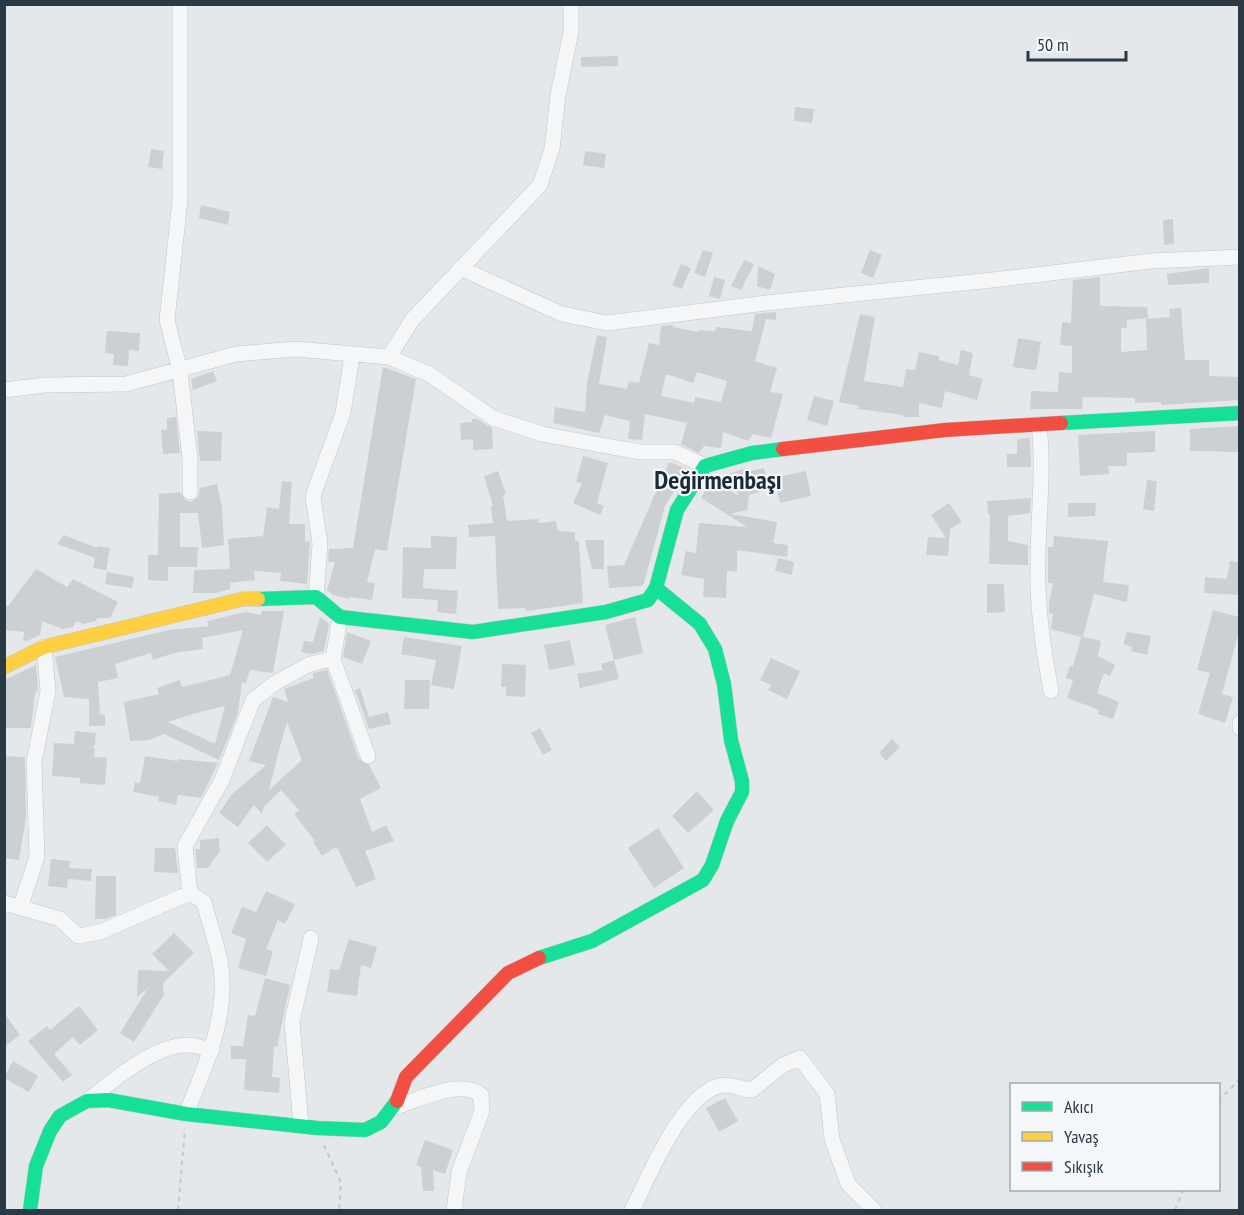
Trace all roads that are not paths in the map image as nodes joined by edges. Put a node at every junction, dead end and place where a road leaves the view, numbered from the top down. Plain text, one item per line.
1 (180, 4) edge
2 (571, 4) edge
3 (1239, 257) edge
4 (460, 268) junction
5 (352, 356) junction
6 (389, 357) junction
7 (180, 371) junction
8 (4, 390) edge
9 (1239, 413) edge
10 (1039, 424) junction
11 (705, 466) junction
12 (190, 492) dead end
13 (656, 588) junction
14 (316, 597) junction
15 (340, 617) junction
16 (44, 647) junction
17 (333, 659) junction
18 (4, 667) edge
19 (1051, 692) dead end
20 (1239, 723) edge
21 (1239, 728) edge
22 (368, 756) dead end
23 (190, 893) junction
24 (4, 903) edge
25 (20, 908) junction
26 (311, 938) dead end
27 (212, 1050) junction
28 (87, 1101) junction
29 (395, 1107) junction
30 (186, 1114) junction
31 (301, 1125) junction
32 (30, 1210) edge
33 (453, 1210) edge
34 (632, 1210) edge
35 (874, 1210) edge

1 - 7 street
2 - 4 street
3 - 4 street
4 - 6 street
5 - 6 street
5 - 7 street
5 - 14 street
6 - 11 street
7 - 8 street
7 - 12 street
9 - 10 street
10 - 11 street
10 - 19 street
11 - 13 street
13 - 15 street
13 - 29 street
14 - 15 street
14 - 16 street
15 - 17 street
16 - 18 street
16 - 25 street
17 - 22 street
17 - 23 street
20 - 21 street
23 - 25 street
23 - 27 street
24 - 25 street
26 - 31 street
27 - 28 street
27 - 30 street
28 - 30 street
28 - 32 street
29 - 31 street
29 - 33 street
30 - 31 street
34 - 35 street

